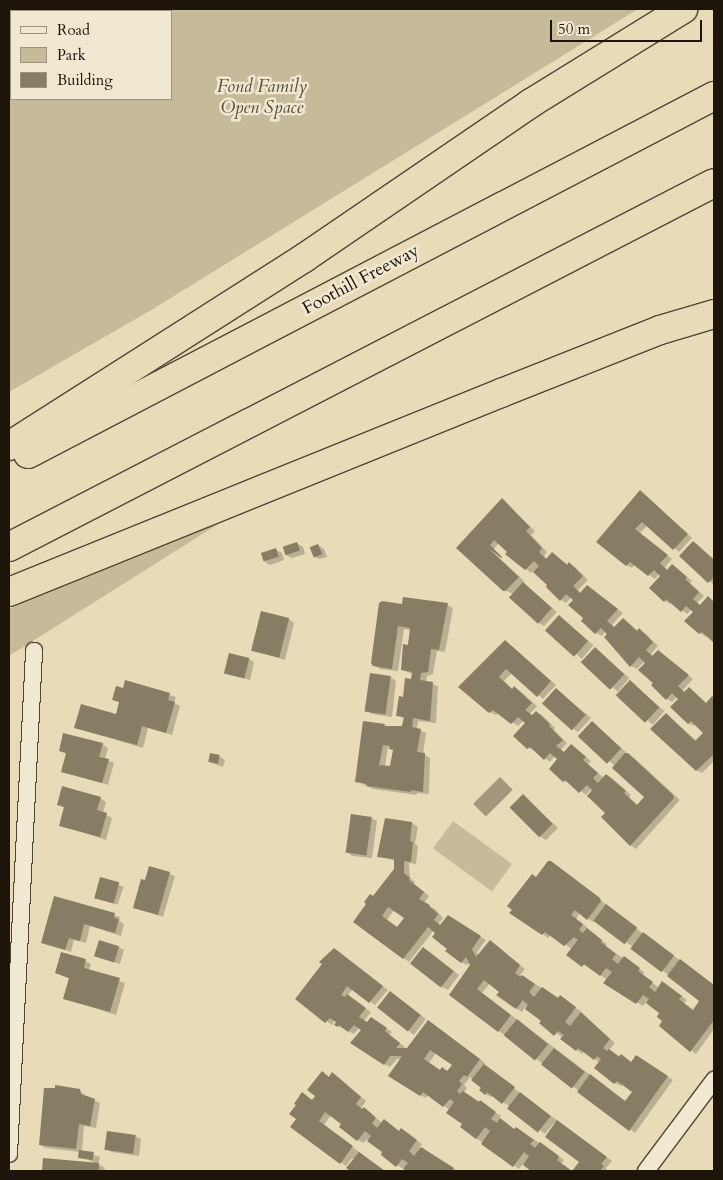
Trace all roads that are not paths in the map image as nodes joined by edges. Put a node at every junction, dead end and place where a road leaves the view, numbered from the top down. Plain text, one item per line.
1 (683, 9) edge
2 (714, 96) edge
3 (714, 183) edge
4 (714, 314) edge
5 (9, 446) edge
6 (9, 464) edge
7 (9, 547) edge
8 (9, 592) edge
9 (34, 652) dead end
10 (12, 1014) edge
11 (714, 1080) edge
12 (9, 1154) edge
13 (646, 1171) edge

1 - 5 highway
2 - 6 highway, Foothill Freeway
3 - 7 highway
4 - 8 highway
9 - 10 street
10 - 12 street
11 - 13 street

